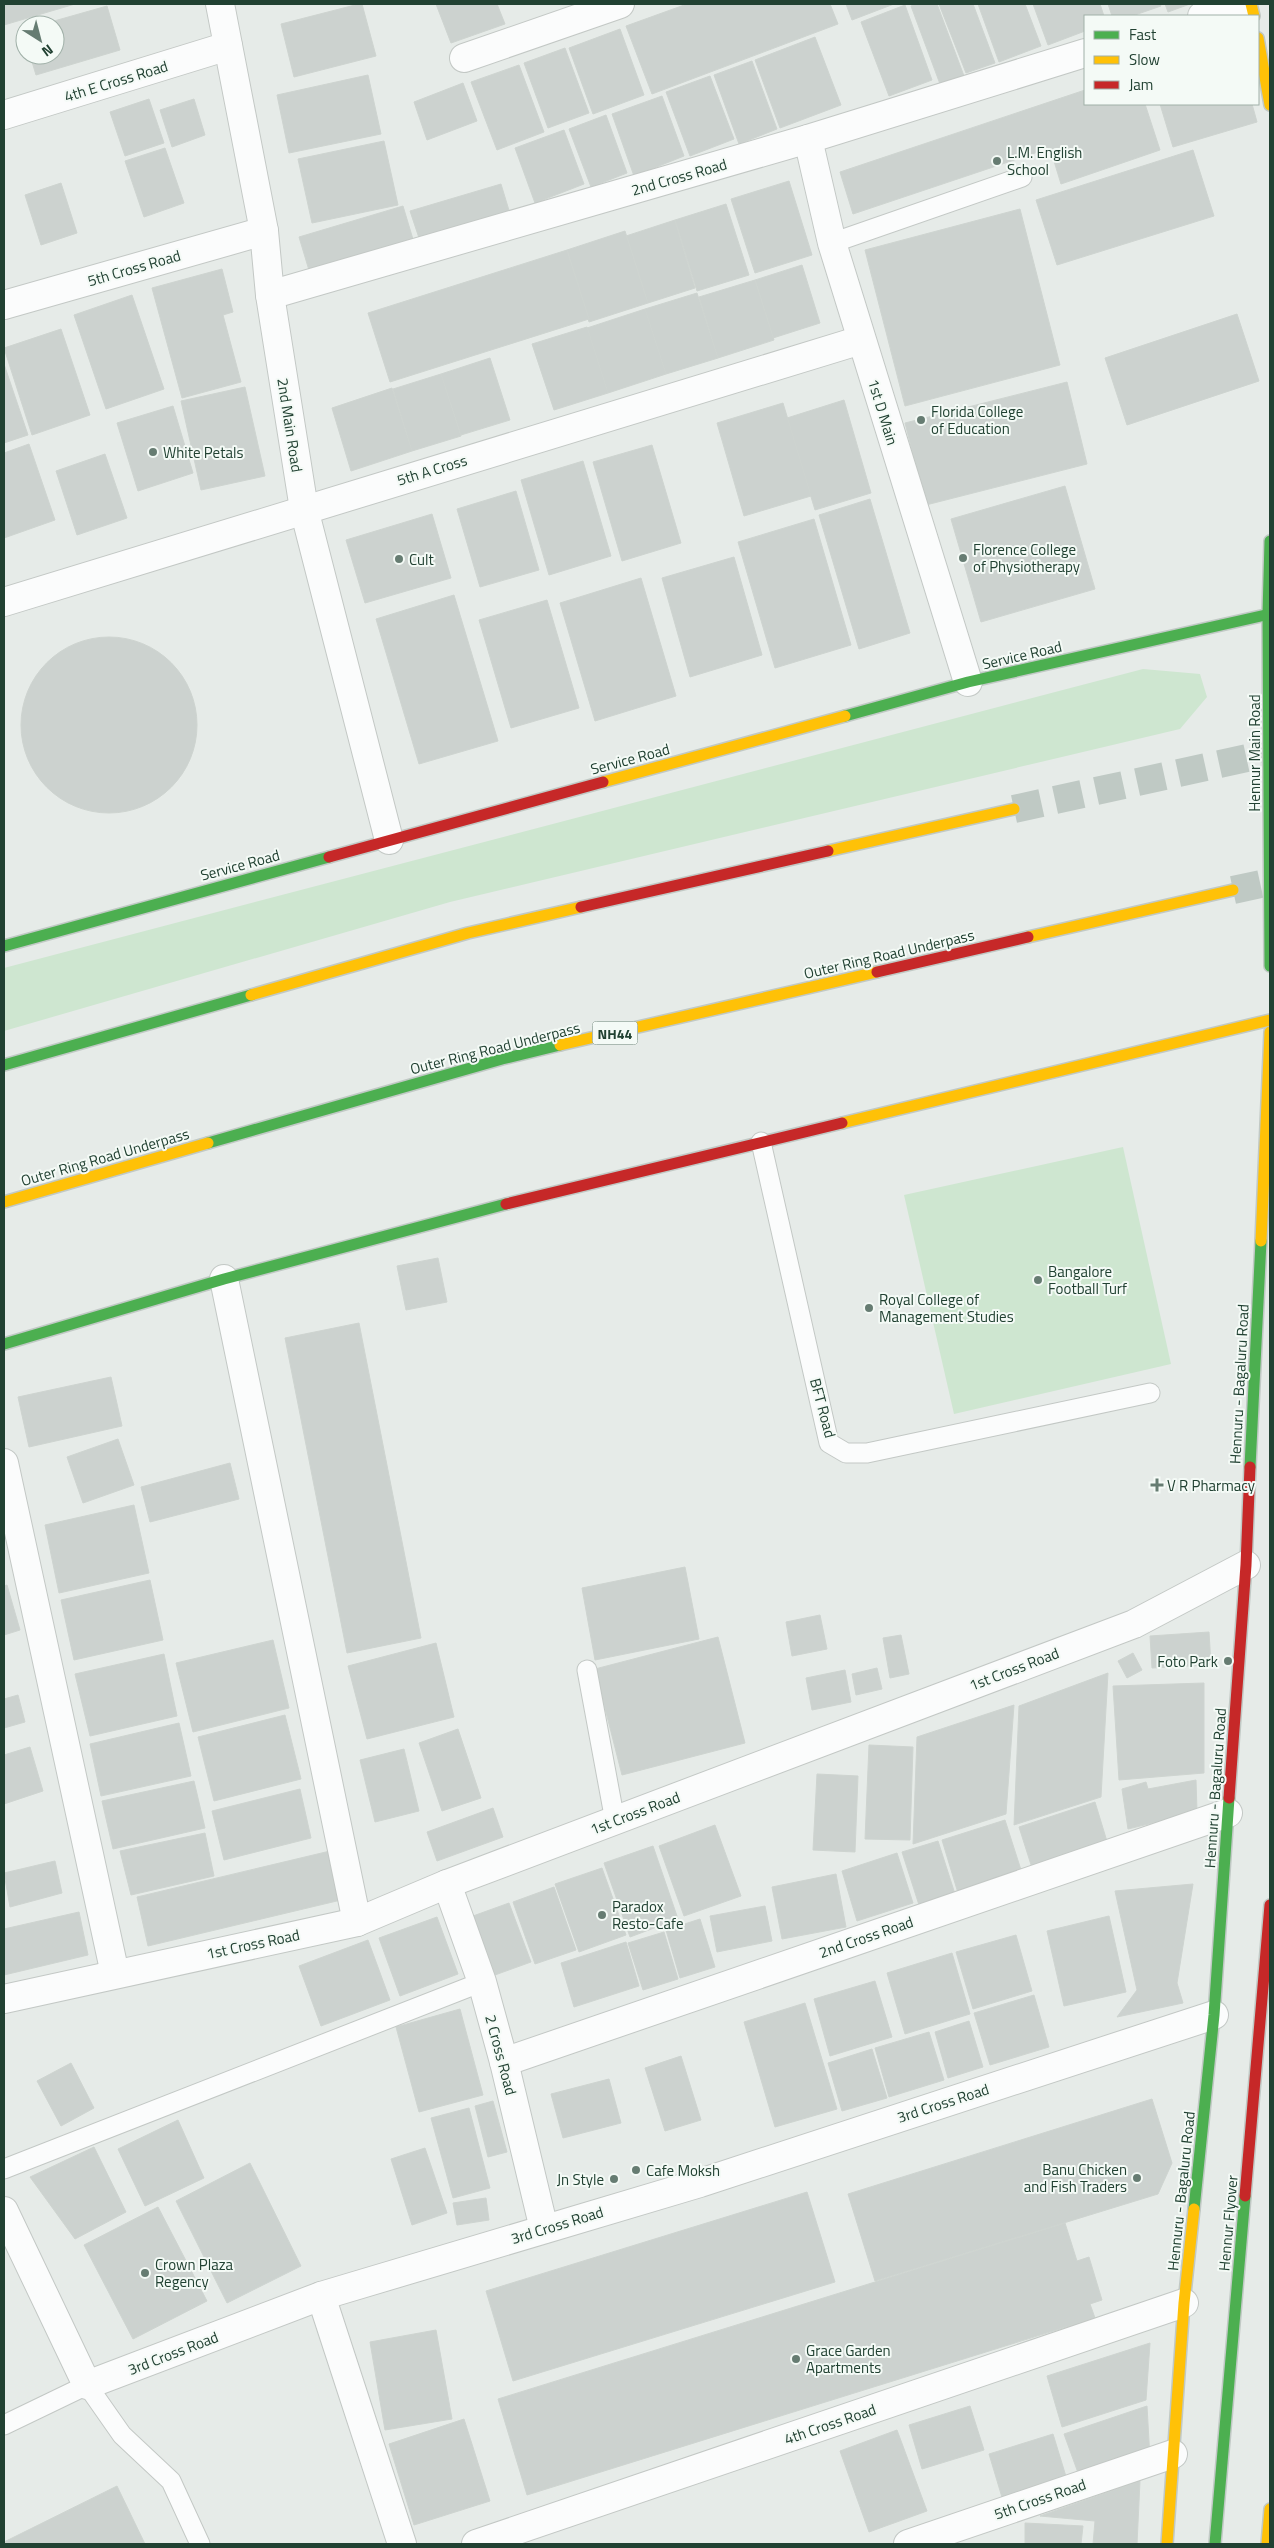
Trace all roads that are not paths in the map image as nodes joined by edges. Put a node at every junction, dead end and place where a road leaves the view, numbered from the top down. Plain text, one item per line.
1 (220, 4) edge
2 (620, 4) edge
3 (1242, 4) edge
4 (1205, 15) edge
5 (1259, 44) edge
6 (228, 46) junction
7 (1084, 53) edge
8 (464, 58) dead end
9 (1270, 105) edge
10 (4, 115) edge
11 (808, 139) junction
12 (1022, 178) dead end
13 (264, 231) junction
14 (832, 243) junction
15 (270, 295) junction
16 (4, 305) edge
17 (861, 340) junction
18 (304, 509) junction
19 (1270, 540) edge
20 (4, 602) edge
21 (1269, 614) edge
22 (968, 682) junction
23 (1014, 809) tunnel mouth
24 (389, 840) junction
25 (1233, 890) tunnel mouth
26 (4, 946) edge
27 (1270, 966) edge
28 (1270, 1020) edge
29 (1270, 1032) edge
30 (4, 1065) edge
31 (761, 1142) junction
32 (4, 1202) edge
33 (224, 1279) junction
34 (4, 1344) edge
35 (1150, 1393) dead end
36 (4, 1463) edge
37 (1246, 1565) junction
38 (586, 1670) dead end
39 (1228, 1813) junction
40 (614, 1820) junction
41 (447, 1884) junction
42 (1270, 1905) edge
43 (357, 1922) junction
44 (115, 1974) junction
45 (482, 1982) junction
46 (4, 1999) edge
47 (1214, 2015) junction
48 (504, 2062) junction
49 (4, 2169) edge
50 (4, 2211) edge
51 (544, 2229) junction
52 (321, 2296) junction
53 (1184, 2303) junction
54 (87, 2385) junction
55 (4, 2425) edge
56 (1173, 2454) junction
57 (1270, 2509) edge
58 (200, 2544) edge
59 (402, 2544) edge
60 (476, 2544) edge
61 (908, 2544) edge
62 (1167, 2544) edge
63 (1215, 2544) edge
64 (1267, 2544) edge

1 - 6 street, 2nd Main Road
2 - 8 street
3 - 4 street
5 - 9 main road
6 - 10 street, 4th E Cross Road
6 - 13 street, 2nd Main Road
7 - 11 street, 2nd Cross Road
11 - 14 street, 1st D Main
11 - 15 street, 2nd Cross Road
12 - 14 lane
13 - 15 street, 2nd Main Road
13 - 16 street, 5th Cross Road
14 - 17 street, 1st D Main
15 - 18 street, 2nd Main Road
17 - 18 street, 5th A Cross
17 - 22 street, 1st D Main
18 - 20 street, 5th A Cross
18 - 24 street, 2nd Main Road
19 - 21 main road, Hennur Main Road
21 - 22 main road, Service Road
21 - 27 main road, Hennur Main Road
22 - 24 main road, Service Road
23 - 30 main road
24 - 26 main road, Service Road
25 - 32 main road, Outer Ring Road Underpass / NH44
28 - 31 main road
29 - 37 main road, Hennuru - Bagaluru Road
31 - 33 main road
31 - 35 lane, BFT Road
33 - 34 main road
33 - 43 street
36 - 44 street
37 - 39 main road, Hennuru - Bagaluru Road
37 - 40 street, 1st Cross Road
38 - 40 lane
39 - 47 main road, Hennuru - Bagaluru Road
39 - 48 street, 2nd Cross Road
40 - 41 street, 1st Cross Road
41 - 43 street, 1st Cross Road
41 - 45 street, 2 Cross Road
42 - 63 main road, Hennur Flyover
43 - 44 street, 1st Cross Road
44 - 46 street, 1st Cross Road
45 - 48 street, 2 Cross Road
45 - 49 lane
47 - 51 street, 3rd Cross Road
47 - 53 main road, Hennuru - Bagaluru Road
48 - 51 street, 2 Cross Road
50 - 54 street
51 - 52 street, 3rd Cross Road
52 - 54 street, 3rd Cross Road
52 - 59 street
53 - 56 main road, Hennuru - Bagaluru Road
53 - 60 street, 4th Cross Road
54 - 55 lane
54 - 58 lane
56 - 61 street, 5th Cross Road
56 - 62 main road, Hennuru - Bagaluru Road
57 - 64 main road

